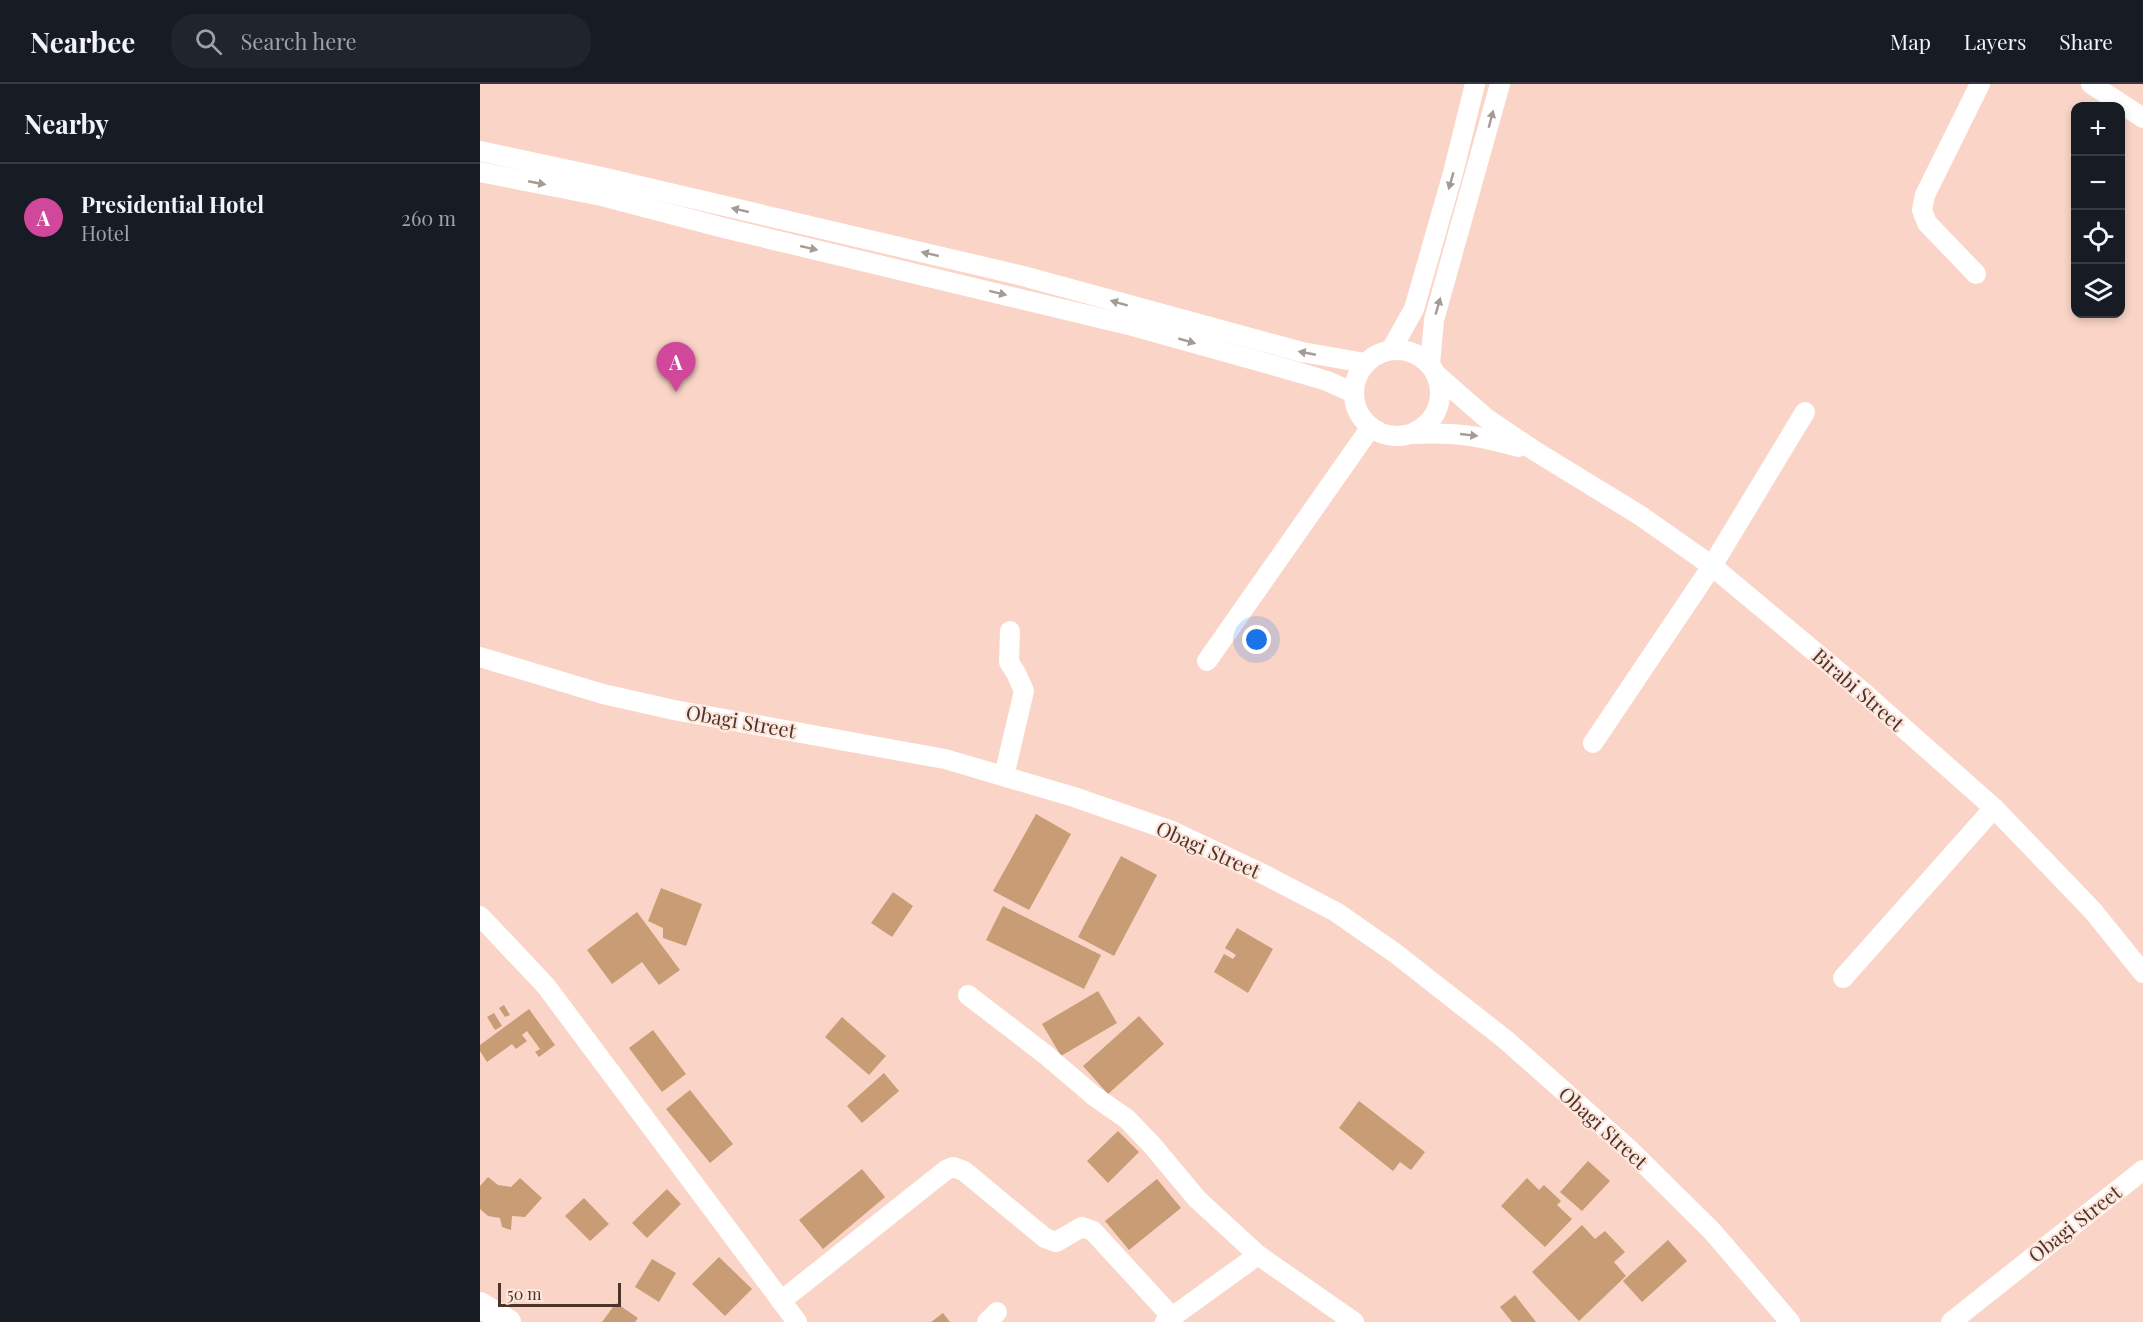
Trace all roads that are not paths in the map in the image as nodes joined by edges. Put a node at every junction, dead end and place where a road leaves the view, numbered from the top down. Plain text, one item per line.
1 (1475, 84) edge
2 (1500, 84) edge
3 (1980, 84) edge
4 (2091, 84) edge
5 (2143, 118) edge
6 (480, 151) edge
7 (480, 172) edge
8 (604, 187) junction
9 (1976, 274) dead end
10 (1390, 350) junction
11 (1365, 363) junction
12 (1434, 370) junction
13 (1354, 393) junction
14 (1805, 412) dead end
15 (1371, 427) junction
16 (1411, 434) junction
17 (1535, 451) junction
18 (1712, 566) junction
19 (1010, 631) dead end
20 (480, 657) edge
21 (1207, 662) dead end
22 (1593, 743) dead end
23 (1004, 776) junction
24 (1994, 808) junction
25 (480, 916) edge
26 (2143, 973) edge
27 (1843, 978) dead end
28 (968, 995) dead end
29 (2143, 1170) edge
30 (1258, 1255) junction
31 (781, 1301) junction
32 (480, 1305) edge
33 (1180, 1317) edge
34 (508, 1322) edge
35 (797, 1322) edge
36 (1354, 1322) edge
37 (1790, 1322) edge
38 (1951, 1322) edge

1 -> 10 street
12 -> 2 street
3 - 9 street
4 - 5 street
6 - 8 street
7 -> 8 street
11 -> 8 street
8 -> 13 street
10 - 11 street
10 - 12 street
11 - 13 street
12 - 16 street
12 - 17 street
13 - 15 street
14 - 18 street
15 - 16 street
15 - 21 street
16 -> 17 street
17 - 18 street, Birabi Street
18 - 22 street
18 - 24 street, Birabi Street
19 - 23 street
20 - 23 street, Obagi Street
23 - 37 street, Obagi Street
24 - 26 street, Birabi Street
24 - 27 street
25 - 31 street
28 - 30 street
29 - 38 street, Obagi Street
30 - 33 street
30 - 36 street
31 - 33 street
31 - 35 street
32 - 34 main road

